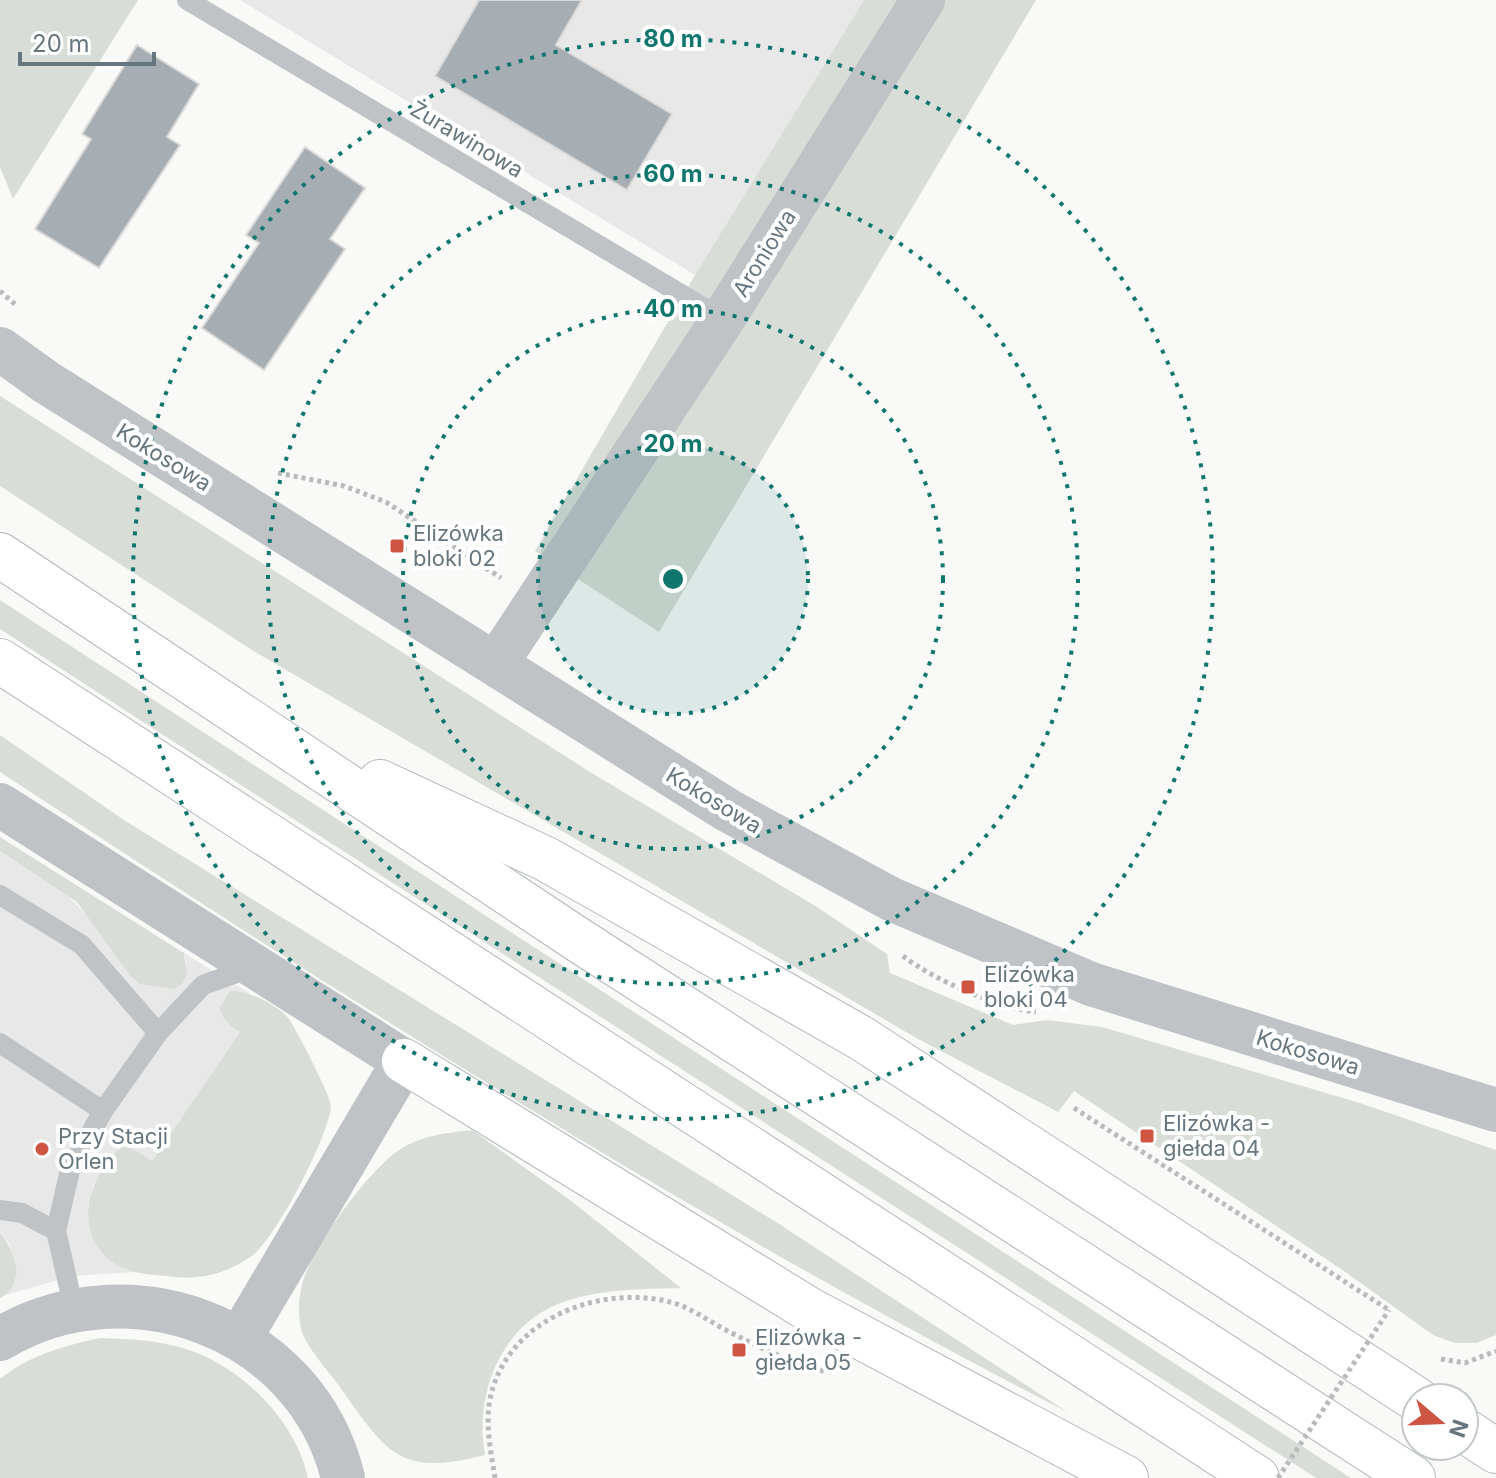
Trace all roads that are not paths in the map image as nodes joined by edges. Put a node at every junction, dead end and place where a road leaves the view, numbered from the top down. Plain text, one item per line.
1 (187, 0) edge
2 (923, 0) edge
3 (723, 319) junction
4 (0, 349) edge
5 (0, 555) edge
6 (0, 661) edge
7 (496, 664) junction
8 (251, 722) junction
9 (0, 805) edge
10 (0, 895) edge
11 (254, 967) junction
12 (158, 1033) junction
13 (0, 1043) edge
14 (404, 1061) junction
15 (1496, 1110) edge
16 (103, 1111) junction
17 (0, 1210) edge
18 (56, 1231) junction
19 (74, 1309) junction
20 (240, 1338) junction
21 (0, 1339) edge
22 (1400, 1388) edge
23 (343, 1478) edge
24 (1126, 1478) edge
25 (1257, 1478) edge
26 (1413, 1478) edge

1 - 3 lane, Żurawinowa
2 - 3 street, Aroniowa
3 - 7 street, Aroniowa
4 - 7 street, Kokosowa
5 - 8 main road
6 - 25 main road
7 - 15 street, Kokosowa
8 - 22 main road
8 - 26 main road
9 - 11 street
10 - 12 lane
11 - 12 lane
11 - 14 street
12 - 16 lane
13 - 16 lane
14 - 20 street
14 - 24 main road
16 - 18 lane
17 - 18 lane
18 - 19 lane
19 - 20 street
19 - 21 street
20 - 23 street

